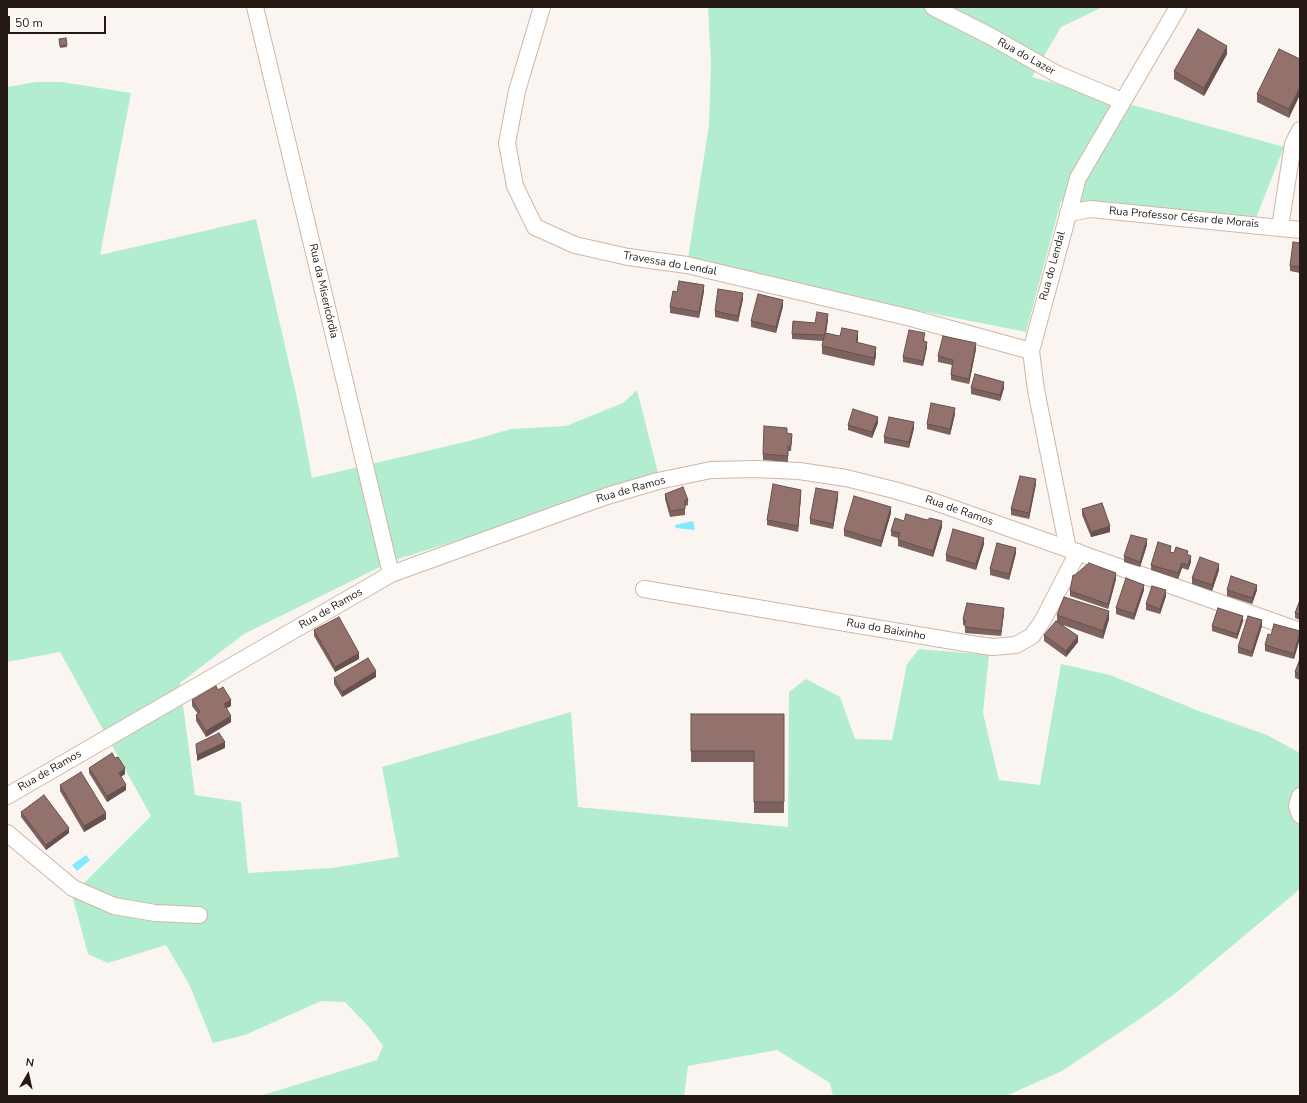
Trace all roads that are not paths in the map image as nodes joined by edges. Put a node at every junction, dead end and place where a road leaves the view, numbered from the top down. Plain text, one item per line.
1 (255, 7) edge
2 (542, 7) edge
3 (933, 7) edge
4 (1178, 7) edge
5 (1122, 101) junction
6 (1300, 130) edge
7 (1068, 213) junction
8 (1280, 227) junction
9 (1300, 230) edge
10 (1031, 351) junction
11 (1073, 550) junction
12 (391, 574) junction
13 (644, 588) dead end
14 (1300, 631) edge
15 (7, 796) edge
16 (1300, 796) edge
17 (1300, 815) edge
18 (7, 833) edge
19 (199, 915) dead end

1 - 12 street, Rua da Misericórdia
2 - 10 street, Travessa do Lendal
3 - 5 street, Rua do Lazer
4 - 5 street, Rua do Lendal
5 - 7 street, Rua do Lendal
6 - 8 street
7 - 8 street, Rua Professor César de Morais
7 - 10 street, Rua do Lendal
8 - 9 street, Rua Professor César de Morais
10 - 11 street, Rua do Lendal
11 - 12 street, Rua de Ramos
11 - 13 street, Rua do Baixinho
11 - 14 street, Rua de Ramos
12 - 15 street, Rua de Ramos
16 - 17 street
18 - 19 street

